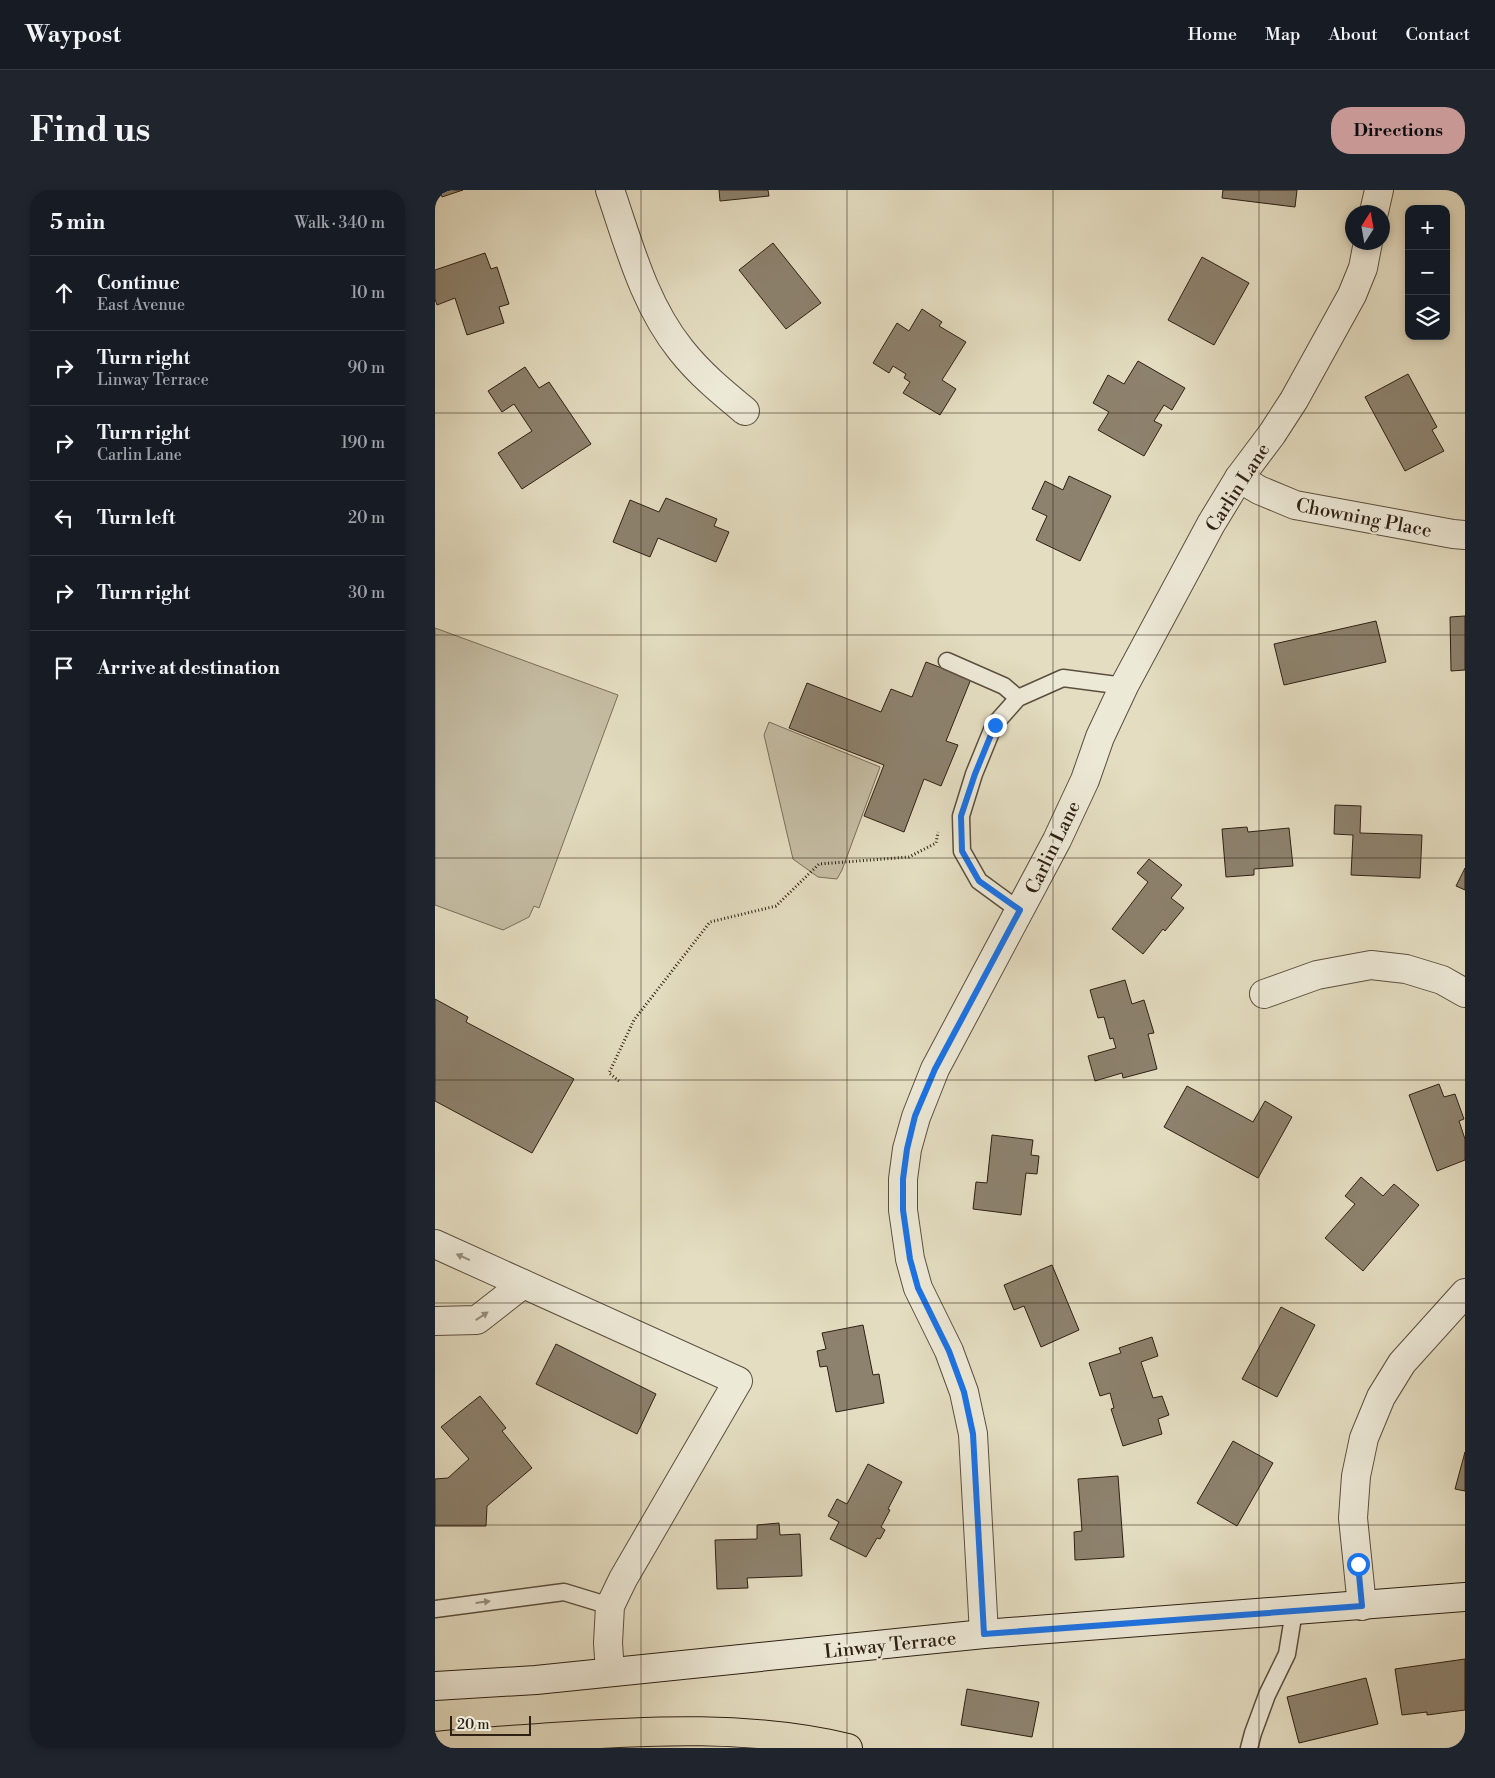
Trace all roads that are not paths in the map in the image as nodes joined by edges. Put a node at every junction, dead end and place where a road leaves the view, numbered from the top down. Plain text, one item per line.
1 (610, 190) edge
2 (1379, 190) edge
3 (1376, 205) edge
4 (1366, 250) edge
5 (745, 411) dead end
6 (1239, 478) junction
7 (1465, 535) edge
8 (947, 661) dead end
9 (1124, 686) junction
10 (1018, 698) junction
11 (1020, 910) junction
12 (1465, 992) edge
13 (1265, 994) dead end
14 (435, 1244) edge
15 (523, 1284) junction
16 (1465, 1293) edge
17 (435, 1321) edge
18 (1465, 1597) edge
19 (610, 1606) junction
20 (1362, 1606) junction
21 (435, 1608) edge
22 (1294, 1611) junction
23 (984, 1634) junction
24 (610, 1672) junction
25 (435, 1686) edge
26 (435, 1746) edge
27 (848, 1748) edge
28 (1249, 1748) edge

1 - 5 street
2 - 3 street
4 - 6 street, Carlin Lane
6 - 7 street, Chowning Place
6 - 9 street, Carlin Lane
8 - 10 lane
9 - 10 lane
9 - 11 street, Carlin Lane
10 - 11 lane
11 - 23 street, Carlin Lane
12 - 13 street
15 -> 14 street
17 -> 15 street
15 - 19 street
16 - 20 street
18 - 20 street, Linway Terrace
21 -> 19 lane
19 - 24 street
20 - 22 street, Linway Terrace
22 - 23 street, Linway Terrace
22 - 28 lane
23 - 24 street, Linway Terrace
24 - 25 street, Linway Terrace
26 - 27 main road

